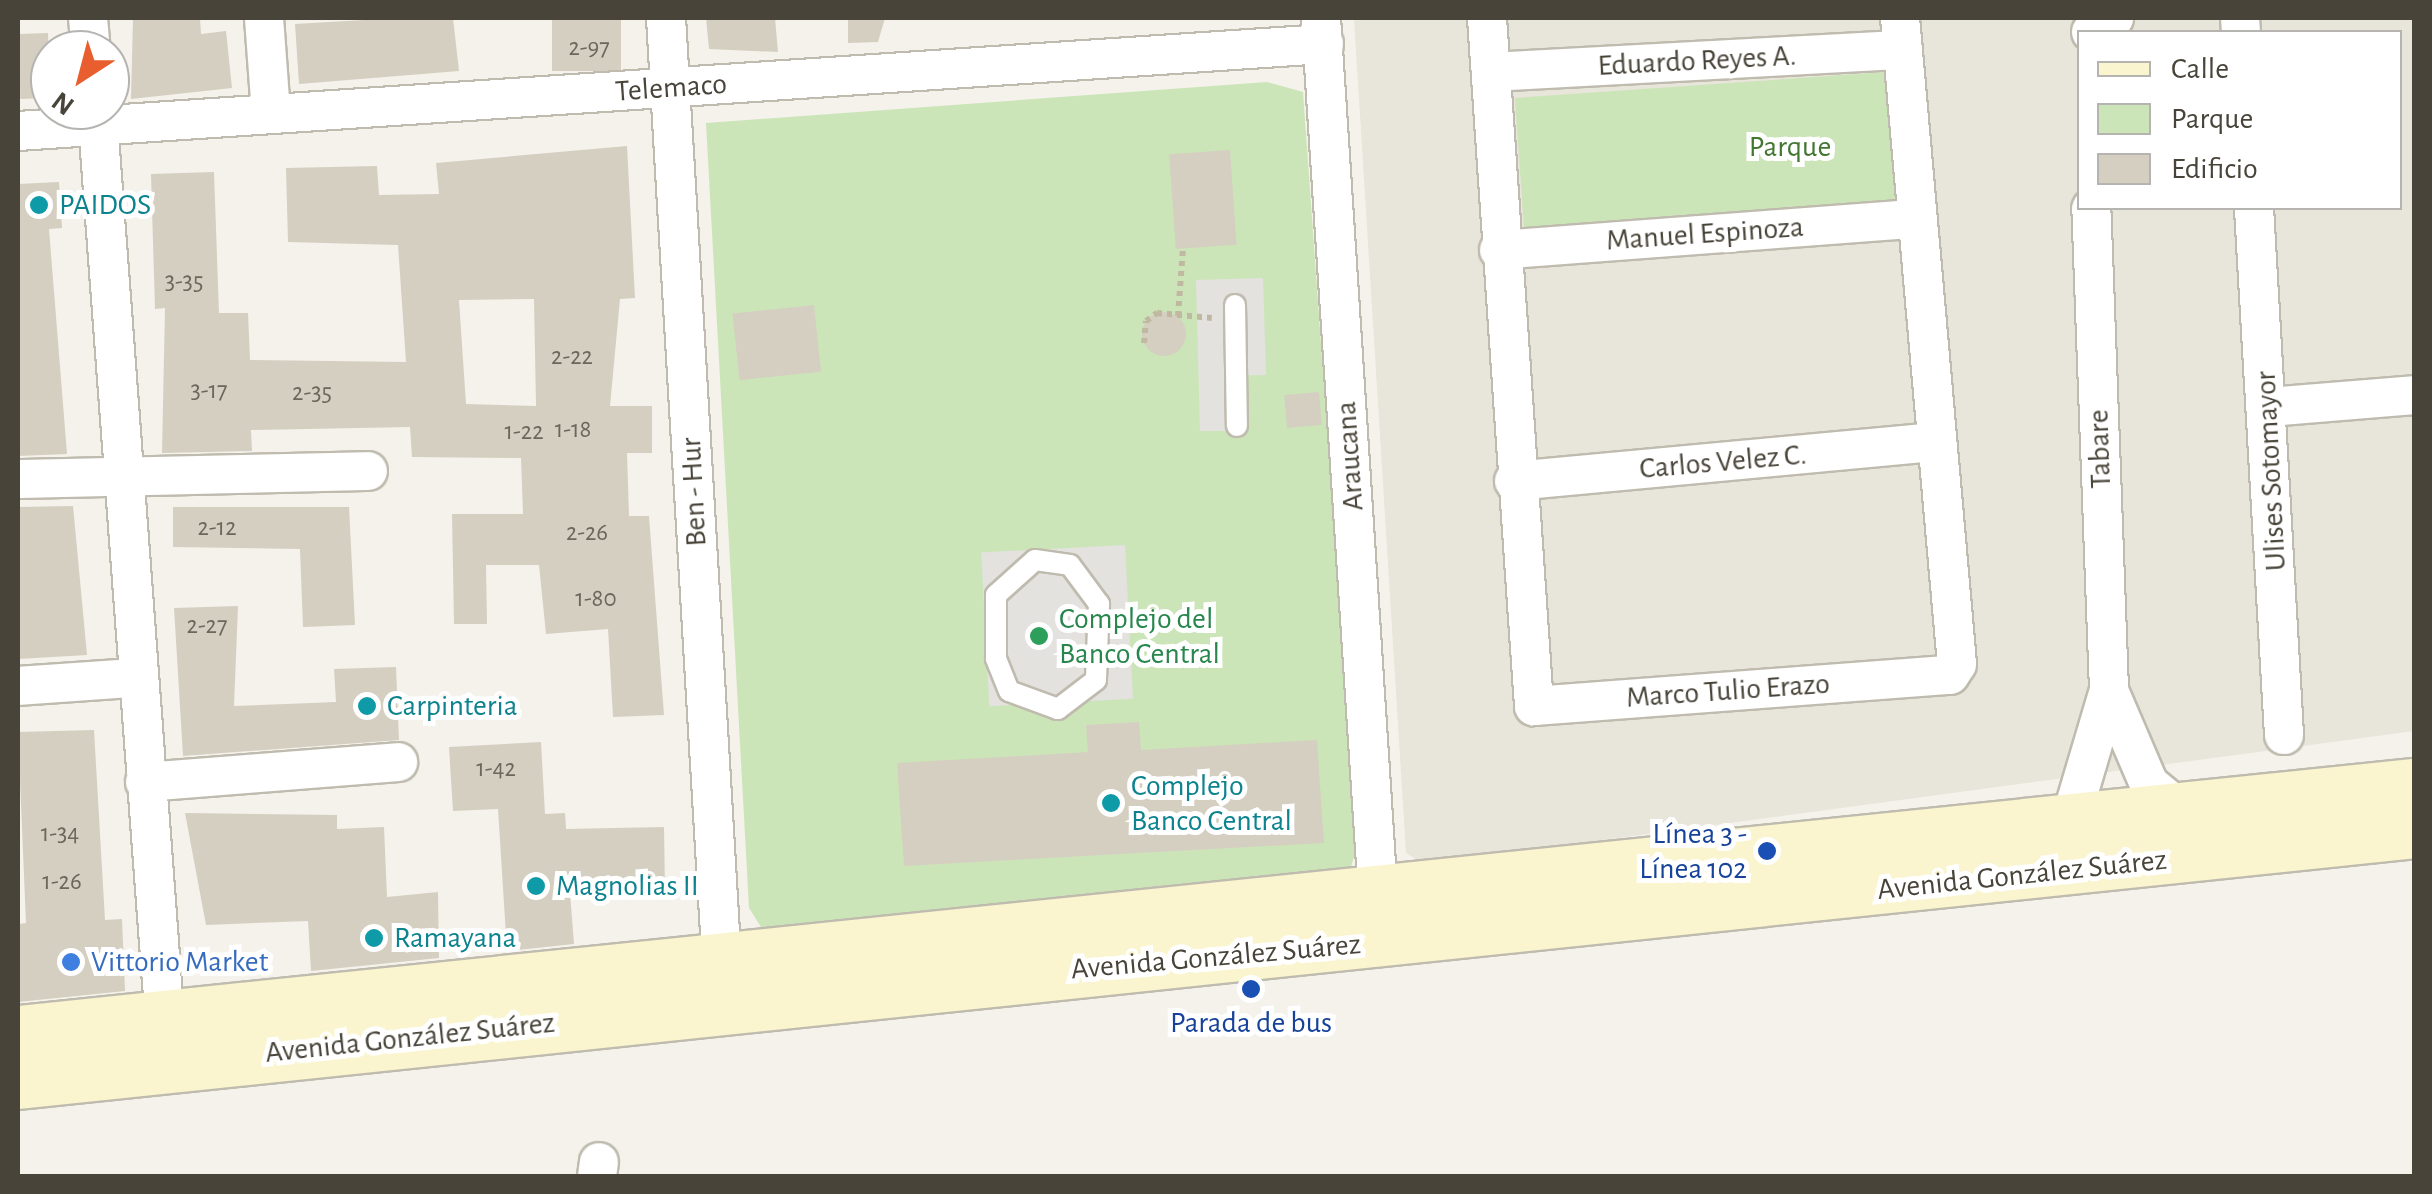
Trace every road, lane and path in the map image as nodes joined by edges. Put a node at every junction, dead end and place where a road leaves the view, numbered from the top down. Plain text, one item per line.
1 (264, 18) edge
2 (666, 18) edge
3 (1488, 18) edge
4 (1322, 31) edge
5 (1901, 34) edge
6 (1491, 72) junction
7 (670, 88) junction
8 (271, 114) junction
9 (130, 117) edge
10 (99, 130) edge
11 (2090, 210) edge
12 (2254, 210) edge
13 (1911, 219) junction
14 (1183, 248) dead end
15 (1500, 250) junction
16 (1235, 305) dead end
17 (1178, 316) junction
18 (1217, 318) dead end
19 (1144, 343) dead end
20 (2414, 395) edge
21 (2269, 406) junction
22 (1237, 426) dead end
23 (1932, 442) junction
24 (368, 471) dead end
25 (122, 473) junction
26 (18, 478) edge
27 (1514, 481) junction
28 (1099, 620) joint
29 (133, 678) junction
30 (18, 686) edge
31 (2109, 690) junction
32 (2284, 735) dead end
33 (398, 762) dead end
34 (144, 782) junction
35 (2414, 786) edge
36 (2184, 812) junction
37 (2070, 825) junction
38 (2414, 830) edge
39 (1378, 894) junction
40 (722, 966) junction
41 (164, 1022) junction
42 (18, 1034) edge
43 (18, 1081) edge

1 - 8 street
2 - 7 street, Ben - Hur
3 - 6 street, Marco Tulio Erazo
4 - 7 street, Telemaco
4 - 39 street, Araucana
5 - 6 street, Eduardo Reyes A.
5 - 13 street, Marco Tulio Erazo
6 - 15 street, Marco Tulio Erazo
7 - 8 street, Telemaco
7 - 40 street, Ben - Hur
8 - 9 street, Telemaco
10 - 25 street
11 - 31 street, Tabare
12 - 21 street, Ulises Sotomayor
13 - 15 street, Manuel Espinoza
13 - 23 street, Marco Tulio Erazo
14 - 17 path
15 - 27 street, Marco Tulio Erazo
16 - 22 lane
17 - 18 path
17 - 19 path
20 - 21 street
21 - 32 street, Ulises Sotomayor
23 - 27 street, Carlos Velez C.
23 - 27 street, Marco Tulio Erazo
24 - 25 street
25 - 26 street
25 - 29 street
28 - 28 lane
29 - 30 street
29 - 34 street
31 - 36 street, Tabare
31 - 37 street, Tabare
33 - 34 street
34 - 41 street
35 - 36 main road, Avenida González Suárez
36 - 37 main road, Avenida González Suárez
37 - 39 main road, Avenida González Suárez
38 - 43 main road, Avenida González Suárez
39 - 40 main road, Avenida González Suárez
40 - 41 main road, Avenida González Suárez
41 - 42 main road, Avenida González Suárez

